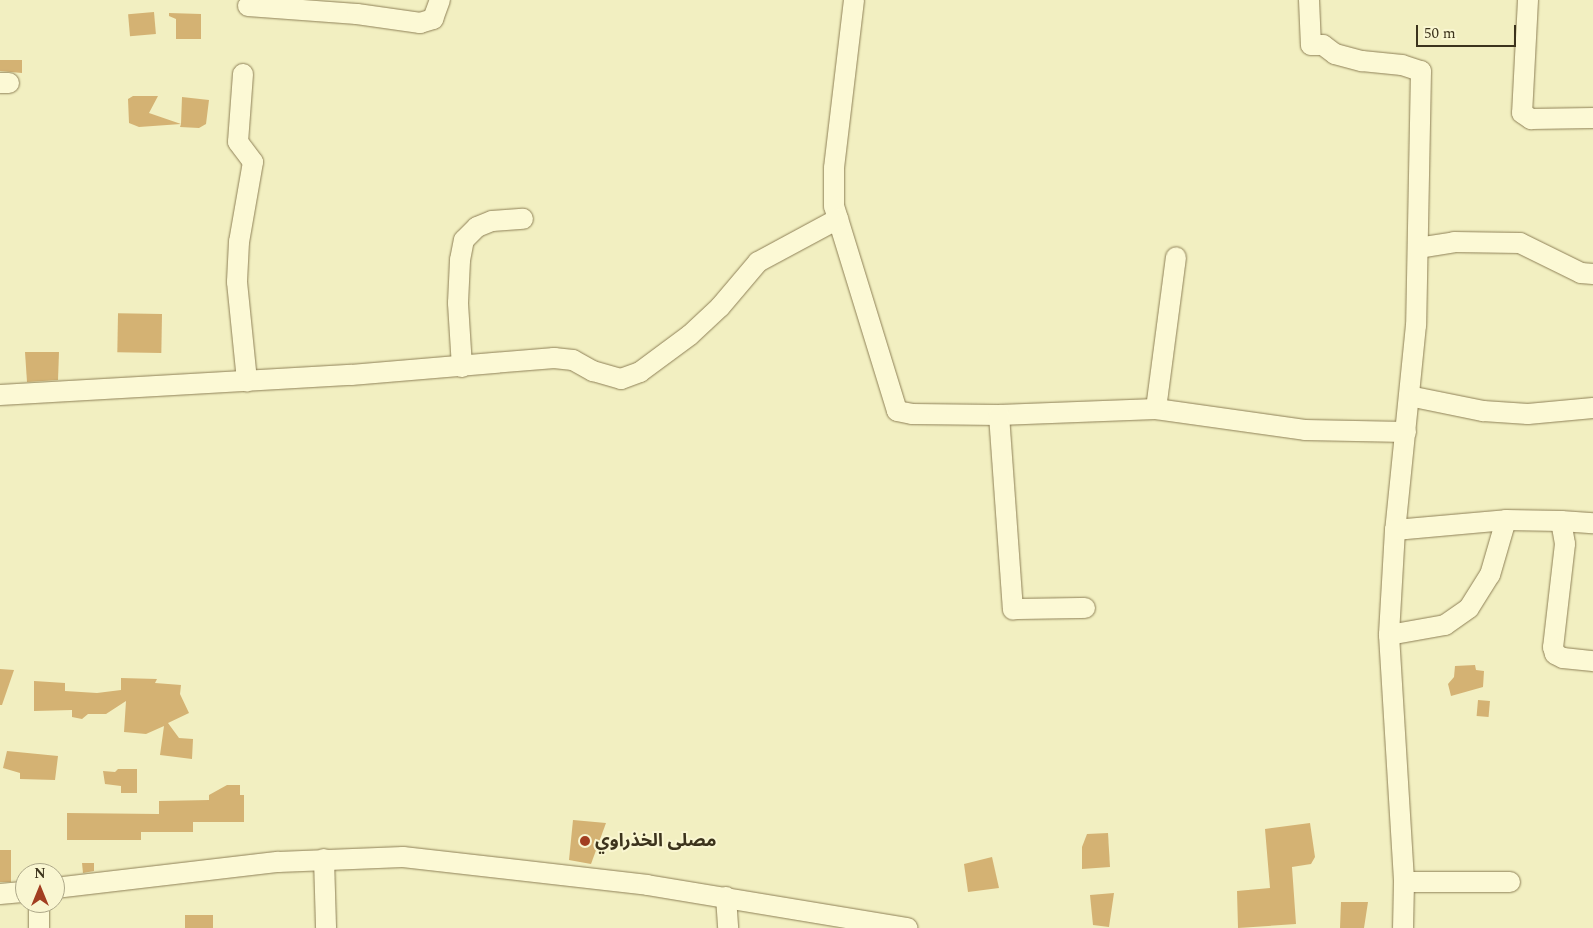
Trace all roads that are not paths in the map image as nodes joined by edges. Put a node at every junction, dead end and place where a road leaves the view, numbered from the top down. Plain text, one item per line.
1 (440, 0) edge
2 (854, 0) edge
3 (1309, 0) edge
4 (1528, 0) edge
5 (248, 6) dead end
6 (243, 74) dead end
7 (1593, 118) edge
8 (523, 219) dead end
9 (838, 219) junction
10 (1418, 248) junction
11 (1176, 257) dead end
12 (1593, 274) edge
13 (462, 366) junction
14 (247, 381) junction
15 (0, 395) edge
16 (1409, 396) junction
17 (1593, 408) edge
18 (1156, 409) junction
19 (999, 415) junction
20 (1406, 432) junction
21 (1506, 520) junction
22 (1561, 521) junction
23 (1593, 523) edge
24 (1395, 530) junction
25 (1085, 608) dead end
26 (1389, 634) junction
27 (1593, 661) edge
28 (324, 859) junction
29 (1404, 882) junction
30 (1510, 882) dead end
31 (65, 887) edge
32 (15, 893) edge
33 (0, 894) edge
34 (726, 897) junction
35 (39, 913) edge
36 (39, 928) edge
37 (326, 928) edge
38 (728, 928) edge
39 (907, 928) edge
40 (1403, 928) edge

1 - 5 street
2 - 9 street
3 - 10 street
4 - 7 street
6 - 14 street
8 - 13 street
9 - 13 street
9 - 19 street
10 - 12 street
10 - 16 street
11 - 18 street
13 - 14 street
14 - 15 street
16 - 17 street
16 - 20 street
18 - 19 street
18 - 20 street
19 - 25 street
20 - 24 street
21 - 22 street
21 - 24 street
21 - 26 street
22 - 23 street
22 - 27 street
24 - 26 street
26 - 29 street
28 - 31 street
28 - 34 street
28 - 37 street
29 - 30 street
29 - 40 street
32 - 33 street
34 - 38 street
34 - 39 street
35 - 36 street

